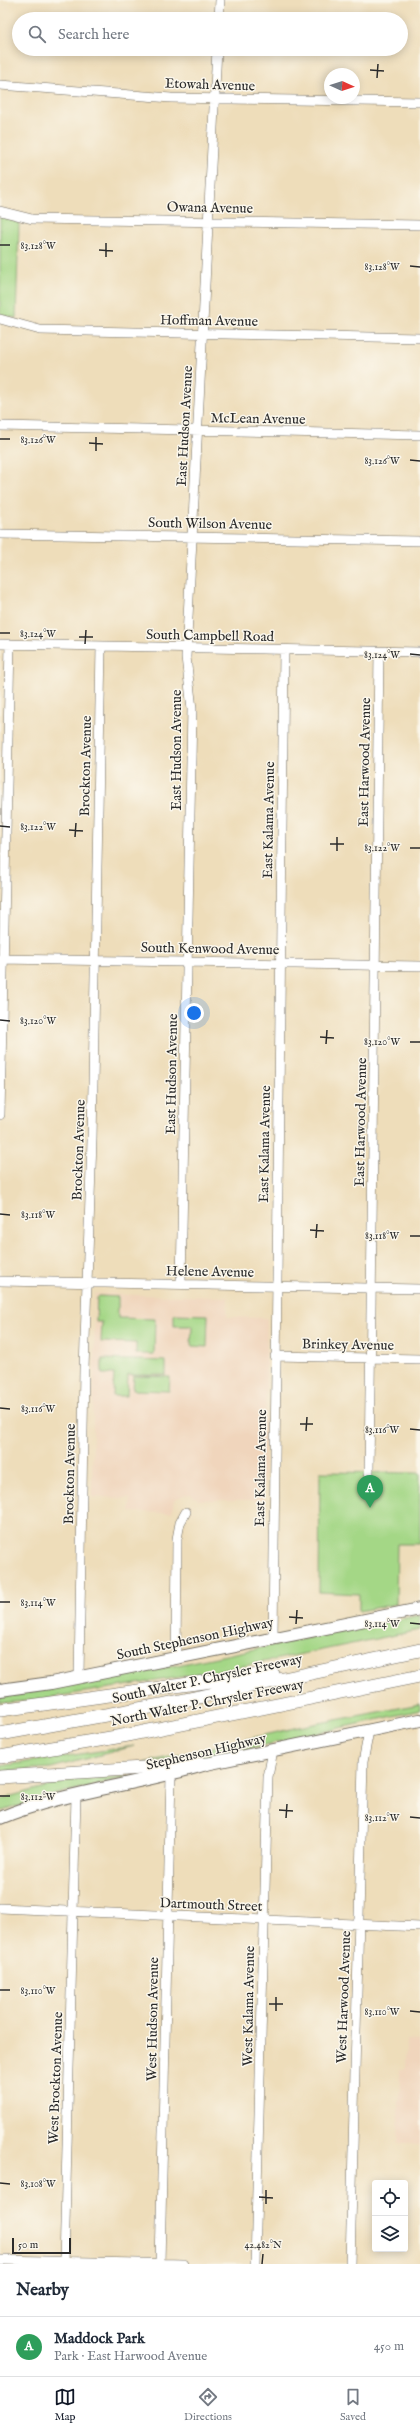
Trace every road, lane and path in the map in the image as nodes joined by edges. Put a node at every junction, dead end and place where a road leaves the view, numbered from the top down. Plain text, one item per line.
1 (220, 0) edge
2 (219, 12) edge
3 (218, 56) edge
4 (0, 85) edge
5 (215, 99) junction
6 (420, 102) edge
7 (0, 211) edge
8 (208, 222) junction
9 (420, 225) edge
10 (0, 319) edge
11 (203, 334) junction
12 (420, 338) edge
13 (0, 426) edge
14 (198, 430) junction
15 (420, 435) edge
16 (0, 534) edge
17 (193, 537) junction
18 (420, 541) edge
19 (0, 644) edge
20 (10, 644) junction
21 (102, 647) junction
22 (186, 649) junction
23 (284, 650) junction
24 (380, 652) junction
25 (420, 652) edge
26 (2, 959) edge
27 (96, 961) junction
28 (187, 962) junction
29 (280, 964) junction
30 (376, 965) junction
31 (420, 966) edge
32 (0, 1115) edge
33 (0, 1281) edge
34 (87, 1283) junction
35 (181, 1284) junction
36 (276, 1286) junction
37 (372, 1288) junction
38 (420, 1289) edge
39 (275, 1356) junction
40 (371, 1358) junction
41 (420, 1359) edge
42 (369, 1472) dead end
43 (186, 1512) dead end
44 (420, 1609) edge
45 (273, 1638) junction
46 (420, 1650) edge
47 (176, 1658) junction
48 (323, 1670) junction
49 (420, 1676) edge
50 (79, 1677) junction
51 (0, 1690) edge
52 (0, 1710) edge
53 (420, 1720) edge
54 (369, 1731) junction
55 (0, 1734) edge
56 (273, 1750) junction
57 (0, 1757) edge
58 (206, 1764) junction
59 (171, 1775) junction
60 (0, 1777) edge
61 (76, 1796) junction
62 (0, 1818) edge
63 (0, 1908) edge
64 (73, 1912) junction
65 (168, 1916) junction
66 (264, 1920) junction
67 (359, 1924) junction
68 (420, 1927) edge
69 (0, 2260) edge
70 (64, 2263) edge
71 (160, 2264) edge
72 (184, 2264) edge
73 (255, 2264) edge
74 (350, 2264) edge

1 - 2 street
3 - 5 street, East Hudson Avenue
4 - 5 street, Etowah Avenue
5 - 6 street, Etowah Avenue
5 - 8 street, East Hudson Avenue
7 - 8 street, Owana Avenue
8 - 9 street, Owana Avenue
8 - 11 street, East Hudson Avenue
10 - 11 street, Hoffman Avenue
11 - 12 street, Hoffman Avenue
11 - 14 street, East Hudson Avenue
13 - 14 street, McLean Avenue
14 - 15 street, McLean Avenue
14 - 17 street, East Hudson Avenue
16 - 17 street, South Wilson Avenue
17 - 18 street, South Wilson Avenue
17 - 22 street, East Hudson Avenue
19 - 20 street, South Campbell Road
20 - 21 street, South Campbell Road
20 - 26 street
21 - 22 street, South Campbell Road
21 - 27 street, Brockton Avenue
22 - 23 street, South Campbell Road
22 - 28 street, East Hudson Avenue
23 - 24 street, South Campbell Road
23 - 29 street, East Kalama Avenue
24 - 25 street, South Campbell Road
24 - 30 street, East Harwood Avenue
26 - 27 street, South Kenwood Avenue
26 - 32 street
27 - 28 street, South Kenwood Avenue
27 - 34 street, Brockton Avenue
28 - 29 street, South Kenwood Avenue
28 - 35 street, East Hudson Avenue
29 - 30 street, South Kenwood Avenue
29 - 36 street, East Kalama Avenue
30 - 31 street, South Kenwood Avenue
30 - 37 street, East Harwood Avenue
33 - 34 street, Helene Avenue
34 - 35 street, Helene Avenue
34 - 50 street, Brockton Avenue
35 - 36 street, Helene Avenue
36 - 37 street, Helene Avenue
36 - 39 street, East Kalama Avenue
37 - 38 street, Helene Avenue
37 - 40 street, East Harwood Avenue
39 - 40 street, Brinkey Avenue
39 - 45 street, East Kalama Avenue
40 - 41 street, Brinkey Avenue
40 - 42 street, East Harwood Avenue
43 - 47 street
44 - 45 main road, South Stephenson Highway
45 - 47 main road, South Stephenson Highway
46 - 48 highway, South Walter P. Chrysler Freeway
47 - 50 main road, South Stephenson Highway
48 - 52 highway
48 - 55 highway, South Walter P. Chrysler Freeway
49 - 57 highway, North Walter P. Chrysler Freeway
50 - 51 main road, South Stephenson Highway
53 - 54 main road, Stephenson Highway
54 - 56 main road, Stephenson Highway
54 - 67 street, West Harwood Avenue
56 - 58 main road, Stephenson Highway
56 - 66 street, West Kalama Avenue
58 - 59 main road, Stephenson Highway
58 - 60 highway
59 - 61 main road, Stephenson Highway
59 - 65 street, West Hudson Avenue
61 - 62 main road, Stephenson Highway
61 - 64 street, West Brockton Avenue
63 - 64 street, Dartmouth Street
64 - 65 street, Dartmouth Street
64 - 70 street, West Brockton Avenue
65 - 66 street, Dartmouth Street
65 - 71 street, West Hudson Avenue
66 - 67 street, Dartmouth Street
66 - 73 street, West Kalama Avenue
67 - 68 street, Dartmouth Street
67 - 74 street, West Harwood Avenue
69 - 70 street
70 - 71 street
71 - 72 street

